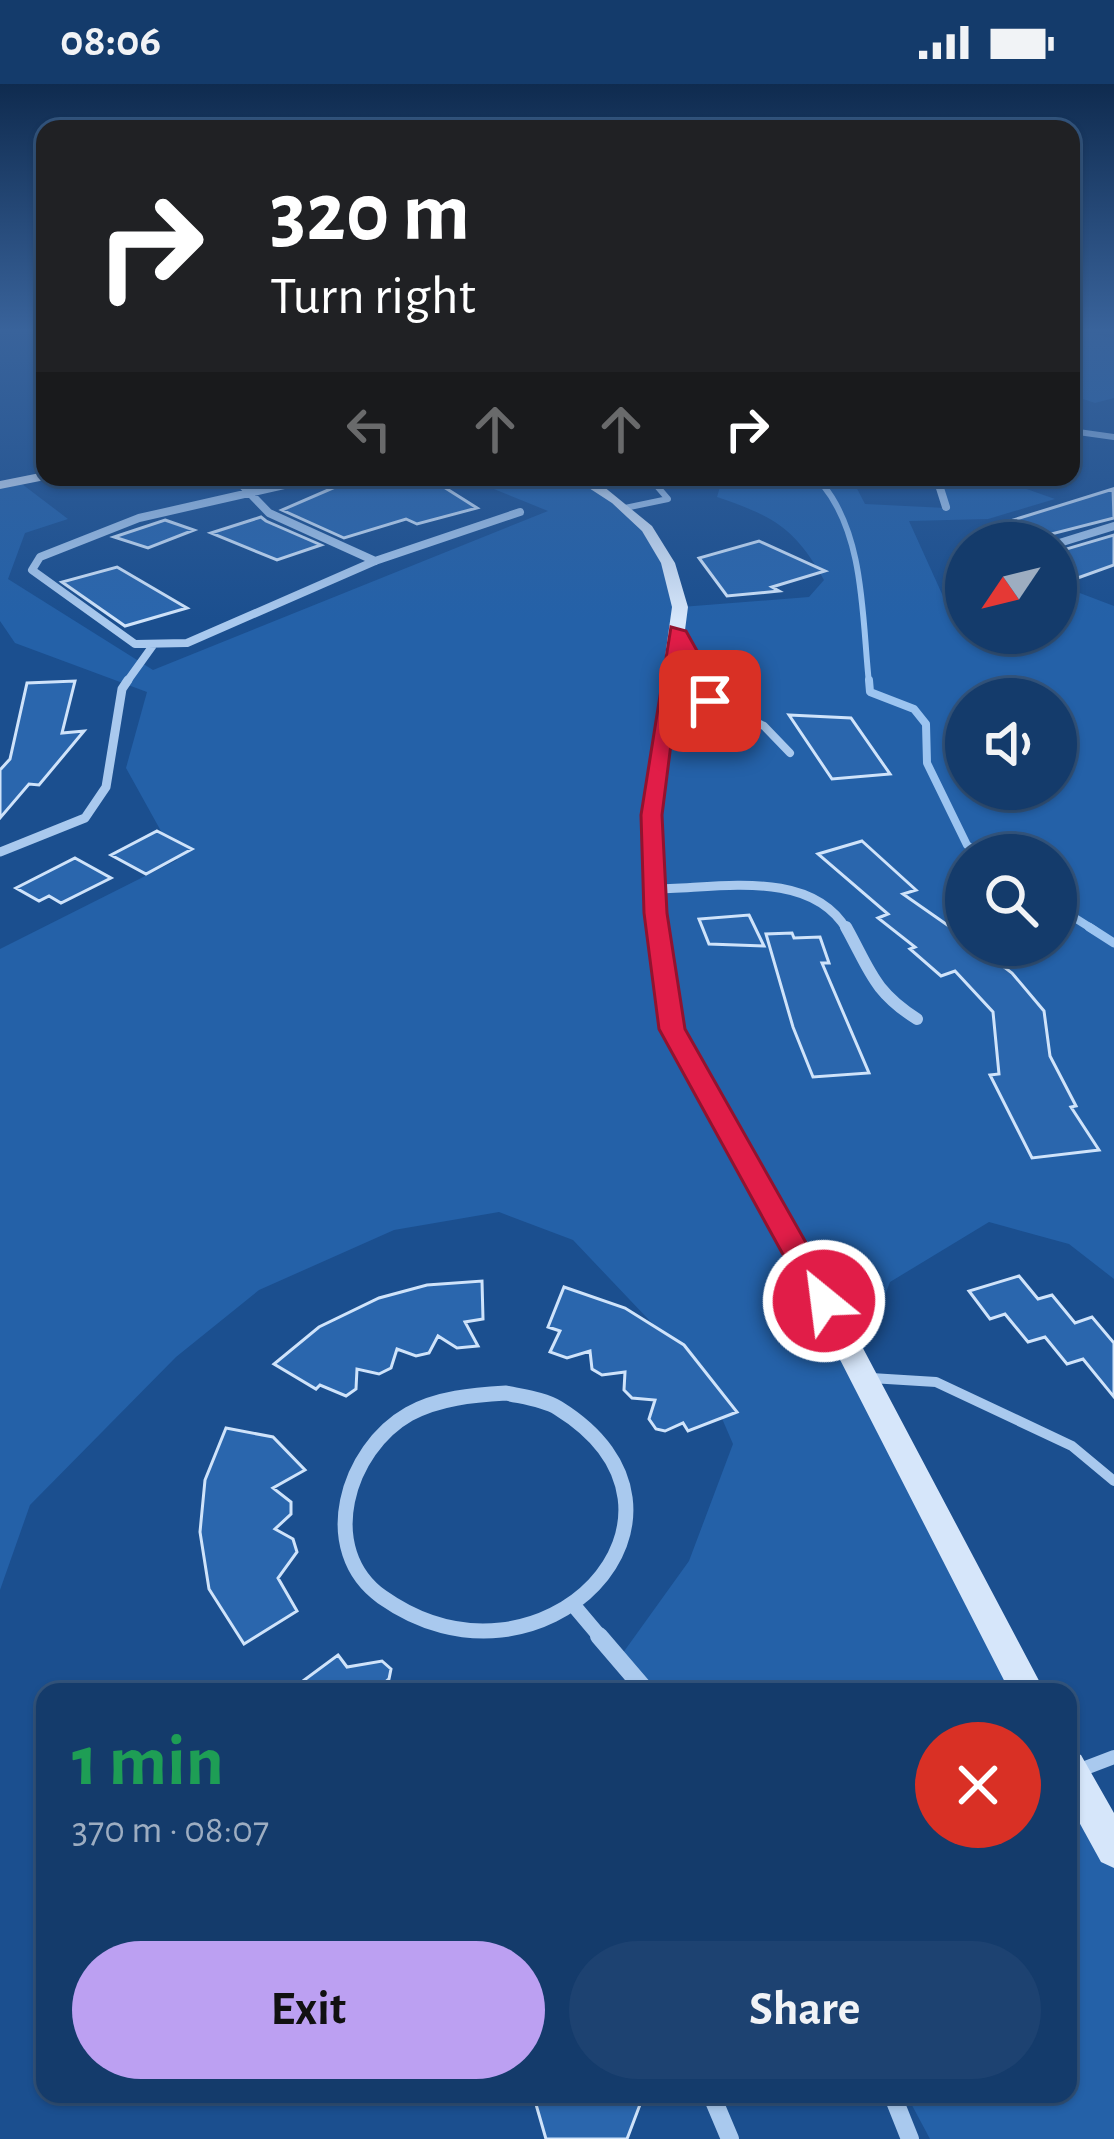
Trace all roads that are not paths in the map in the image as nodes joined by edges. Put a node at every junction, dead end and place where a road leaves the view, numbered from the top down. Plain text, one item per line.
1 (1080, 432) edge
2 (1114, 437) edge
3 (36, 478) edge
4 (0, 485) edge
5 (242, 486) edge
6 (280, 486) edge
7 (592, 486) edge
8 (657, 486) edge
9 (940, 486) edge
10 (249, 493) junction
11 (946, 507) dead end
12 (625, 508) junction
13 (520, 512) dead end
14 (1114, 526) edge
15 (1077, 537) edge
16 (375, 561) junction
17 (677, 631) junction
18 (154, 644) junction
19 (790, 753) dead end
20 (0, 852) edge
21 (654, 889) junction
22 (917, 1019) dead end
23 (860, 1378) junction
24 (1114, 1481) edge
25 (575, 1607) junction
26 (638, 1683) edge
27 (1023, 1683) edge
28 (1114, 1757) edge
29 (1077, 1768) edge
30 (1077, 1783) edge
31 (1114, 1849) edge
32 (715, 2103) edge
33 (896, 2103) edge
34 (730, 2139) edge
35 (910, 2139) edge

1 - 2 street
3 - 4 main road
5 - 10 street
6 - 10 street
7 - 12 main road
8 - 12 lane
9 - 11 street
10 - 16 street
10 - 18 street
12 - 17 main road
13 - 16 street
14 - 15 street
16 - 18 street
17 - 19 lane
17 - 21 main road
18 - 20 street
21 - 22 street
21 - 23 main road
23 - 24 lane
23 - 27 main road
25 - 25 street
25 - 26 street
28 - 29 lane
30 - 31 main road
32 - 34 street
33 - 35 street

